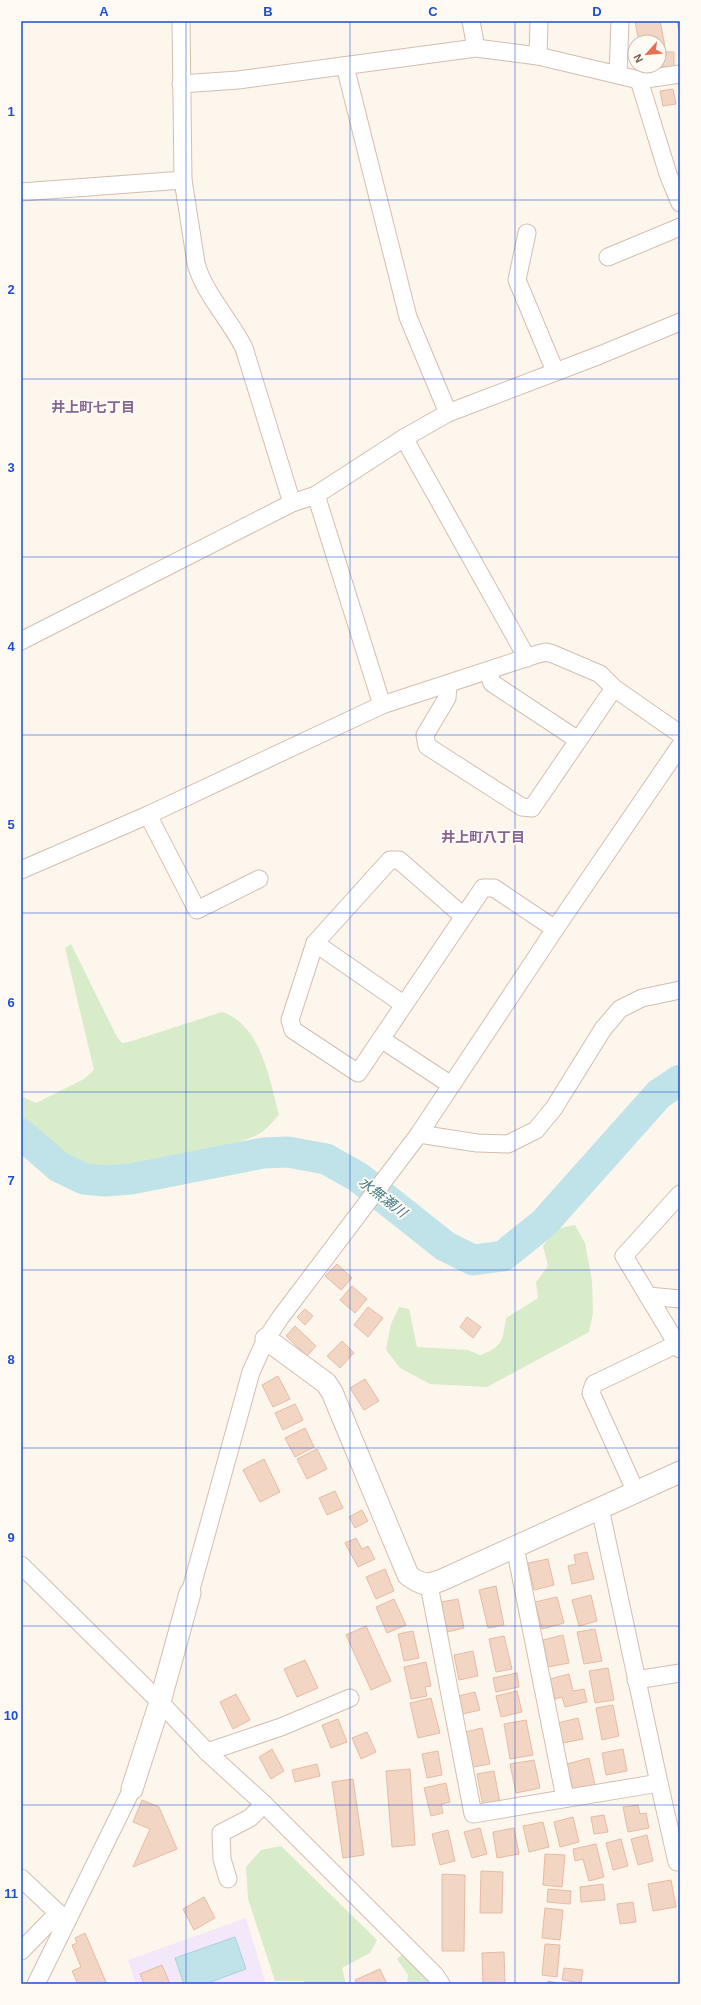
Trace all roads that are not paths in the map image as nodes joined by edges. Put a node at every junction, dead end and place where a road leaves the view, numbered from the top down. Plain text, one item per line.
1 (181, 21) edge
2 (471, 21) edge
3 (539, 21) edge
4 (620, 21) edge
5 (476, 48) junction
6 (538, 56) junction
7 (346, 66) junction
8 (680, 74) edge
9 (618, 75) junction
10 (639, 80) junction
11 (181, 84) junction
12 (674, 172) edge
13 (183, 180) junction
14 (21, 192) edge
15 (680, 203) edge
16 (680, 227) edge
17 (527, 233) dead end
18 (608, 257) dead end
19 (680, 322) edge
20 (555, 371) junction
21 (448, 413) junction
22 (404, 438) junction
23 (316, 495) junction
24 (292, 503) junction
25 (21, 641) edge
26 (527, 658) junction
27 (488, 671) junction
28 (448, 685) junction
29 (614, 688) junction
30 (382, 705) junction
31 (680, 734) edge
32 (578, 740) junction
33 (678, 753) edge
34 (148, 815) junction
35 (21, 870) edge
36 (259, 879) dead end
37 (463, 916) junction
38 (555, 929) junction
39 (315, 943) junction
40 (680, 990) edge
41 (403, 1004) junction
42 (381, 1039) junction
43 (452, 1085) junction
44 (419, 1134) junction
45 (677, 1202) edge
46 (648, 1296) junction
47 (680, 1299) edge
48 (266, 1339) junction
49 (678, 1346) edge
50 (680, 1472) edge
51 (636, 1492) junction
52 (600, 1508) junction
53 (515, 1547) junction
54 (21, 1565) edge
55 (429, 1585) junction
56 (190, 1593) joint
57 (680, 1673) edge
58 (636, 1680) junction
59 (350, 1698) dead end
60 (160, 1702) junction
61 (207, 1752) junction
62 (659, 1783) junction
63 (132, 1789) joint
64 (565, 1798) junction
65 (264, 1804) junction
66 (680, 1861) edge
67 (21, 1878) edge
68 (228, 1879) dead end
69 (63, 1916) junction
70 (21, 1951) edge
71 (36, 1984) edge
72 (442, 1984) edge

1 - 11 street
2 - 5 street
3 - 6 street
4 - 9 street
5 - 6 street
5 - 7 street
6 - 9 street
7 - 11 street
7 - 21 street
8 - 10 street
9 - 10 street
10 - 12 street
11 - 13 street
12 - 15 street
13 - 14 street
13 - 24 street
16 - 18 street
17 - 20 street
19 - 20 street
20 - 21 street
21 - 22 street
22 - 23 street
22 - 26 street
23 - 24 street
23 - 30 street
24 - 25 street
26 - 27 street
26 - 29 street
27 - 28 street
27 - 32 street
28 - 30 street
28 - 32 street
29 - 31 street
29 - 32 street
30 - 34 street
33 - 38 street
34 - 35 street
34 - 36 street
37 - 38 street
37 - 39 street
37 - 41 street
38 - 43 street
39 - 41 street
39 - 42 street
40 - 44 street
41 - 42 street
42 - 43 street
43 - 44 street
44 - 48 street
45 - 46 street
46 - 47 street
46 - 49 street
48 - 55 street
48 - 56 street
49 - 51 street
50 - 51 street
51 - 52 street
52 - 53 street
52 - 58 street
53 - 55 street
53 - 64 street
54 - 60 street
55 - 64 street
56 - 60 street
57 - 58 street
58 - 62 street
59 - 61 street
60 - 61 street
60 - 63 street
61 - 65 street
62 - 64 street
62 - 66 street
63 - 69 street
65 - 68 street
65 - 72 street
67 - 69 street
69 - 70 street
69 - 71 street

